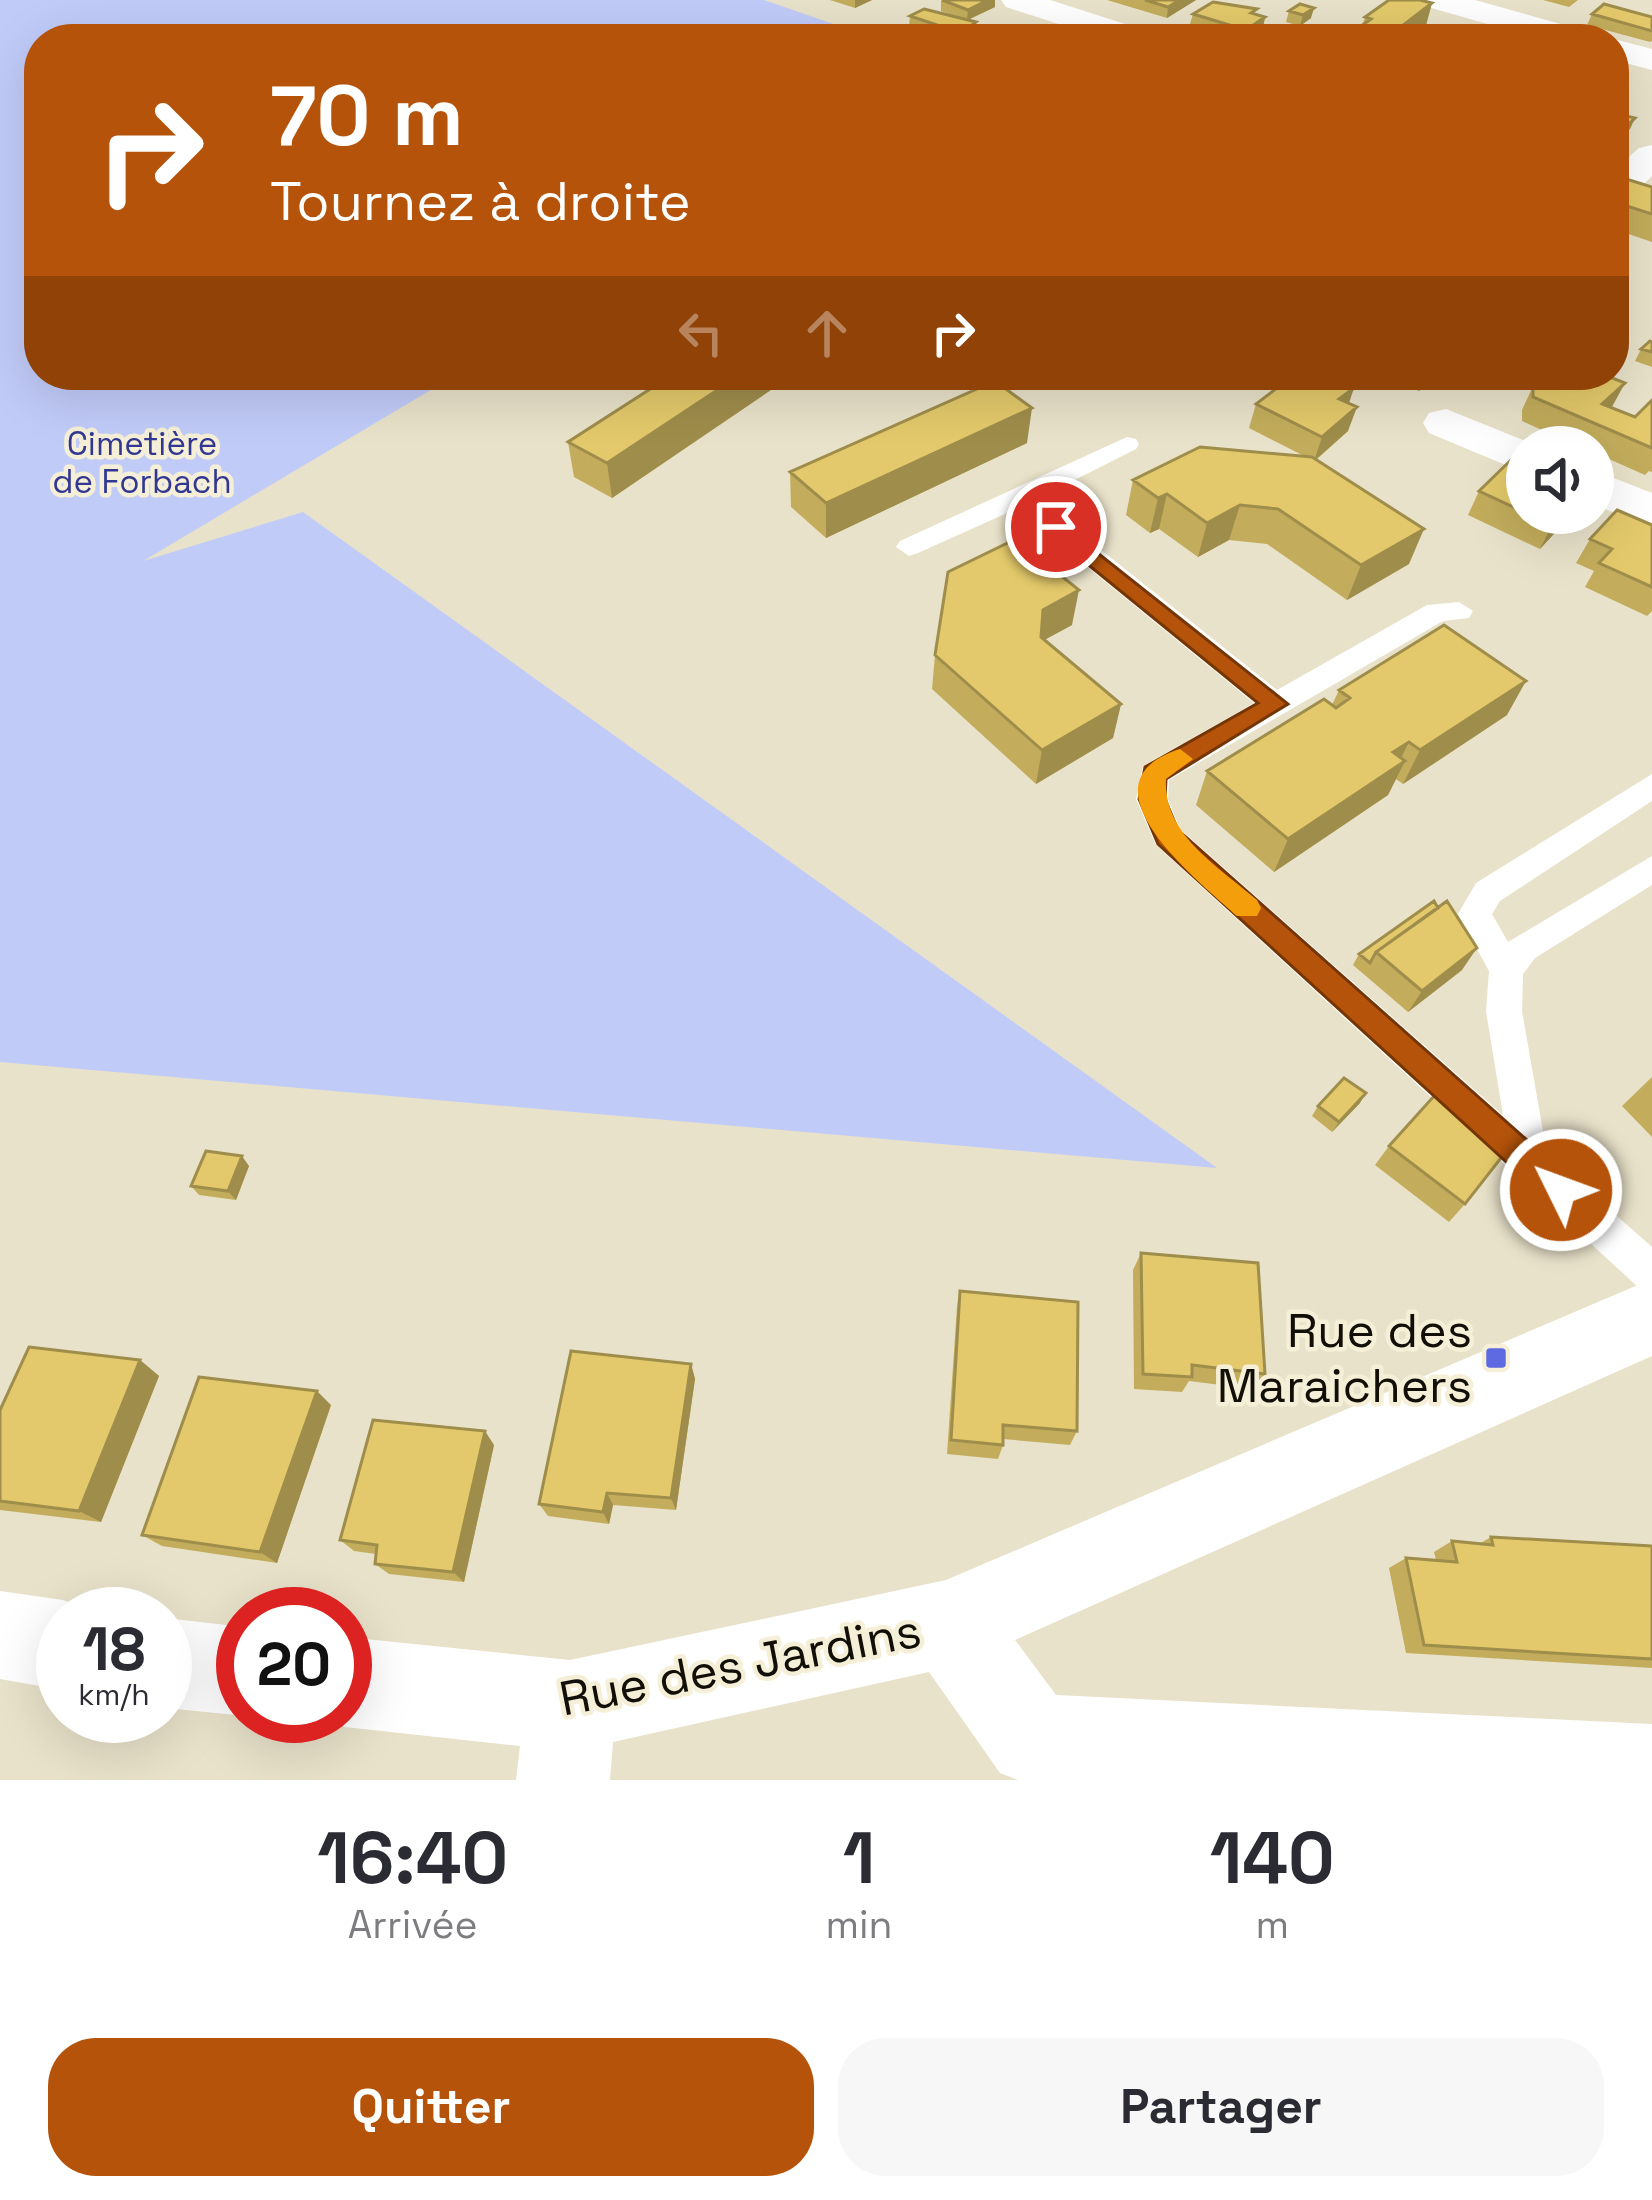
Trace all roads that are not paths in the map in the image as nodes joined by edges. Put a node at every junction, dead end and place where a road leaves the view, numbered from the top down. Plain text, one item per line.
1 (1017, 0) edge
2 (1439, 0) edge
3 (1091, 24) edge
4 (1524, 24) edge
5 (1652, 156) edge
6 (1629, 190) edge
7 (1446, 424) dead end
8 (1127, 444) dead end
9 (1506, 450) edge
10 (1614, 495) edge
11 (1019, 497) junction
12 (1652, 512) edge
13 (909, 547) dead end
14 (1459, 611) dead end
15 (1275, 704) junction
16 (1652, 786) edge
17 (1652, 868) edge
18 (1506, 970) junction
19 (1530, 1163) junction
20 (1652, 1273) edge
21 (1652, 1317) edge
22 (949, 1624) junction
23 (0, 1634) edge
24 (36, 1641) edge
25 (372, 1689) edge
26 (567, 1743) edge
27 (1652, 1772) edge

1 - 3 street
2 - 4 street
5 - 6 street
7 - 9 street
8 - 11 lane
10 - 12 street
11 - 13 lane
11 - 15 lane
14 - 15 lane
15 - 19 lane
16 - 18 lane
17 - 18 lane
18 - 19 lane
19 - 20 lane
21 - 22 street
22 - 26 street, Rue des Jardins
22 - 27 street, Rue des Jardins
23 - 24 street
25 - 26 street, Rue des Jardins

